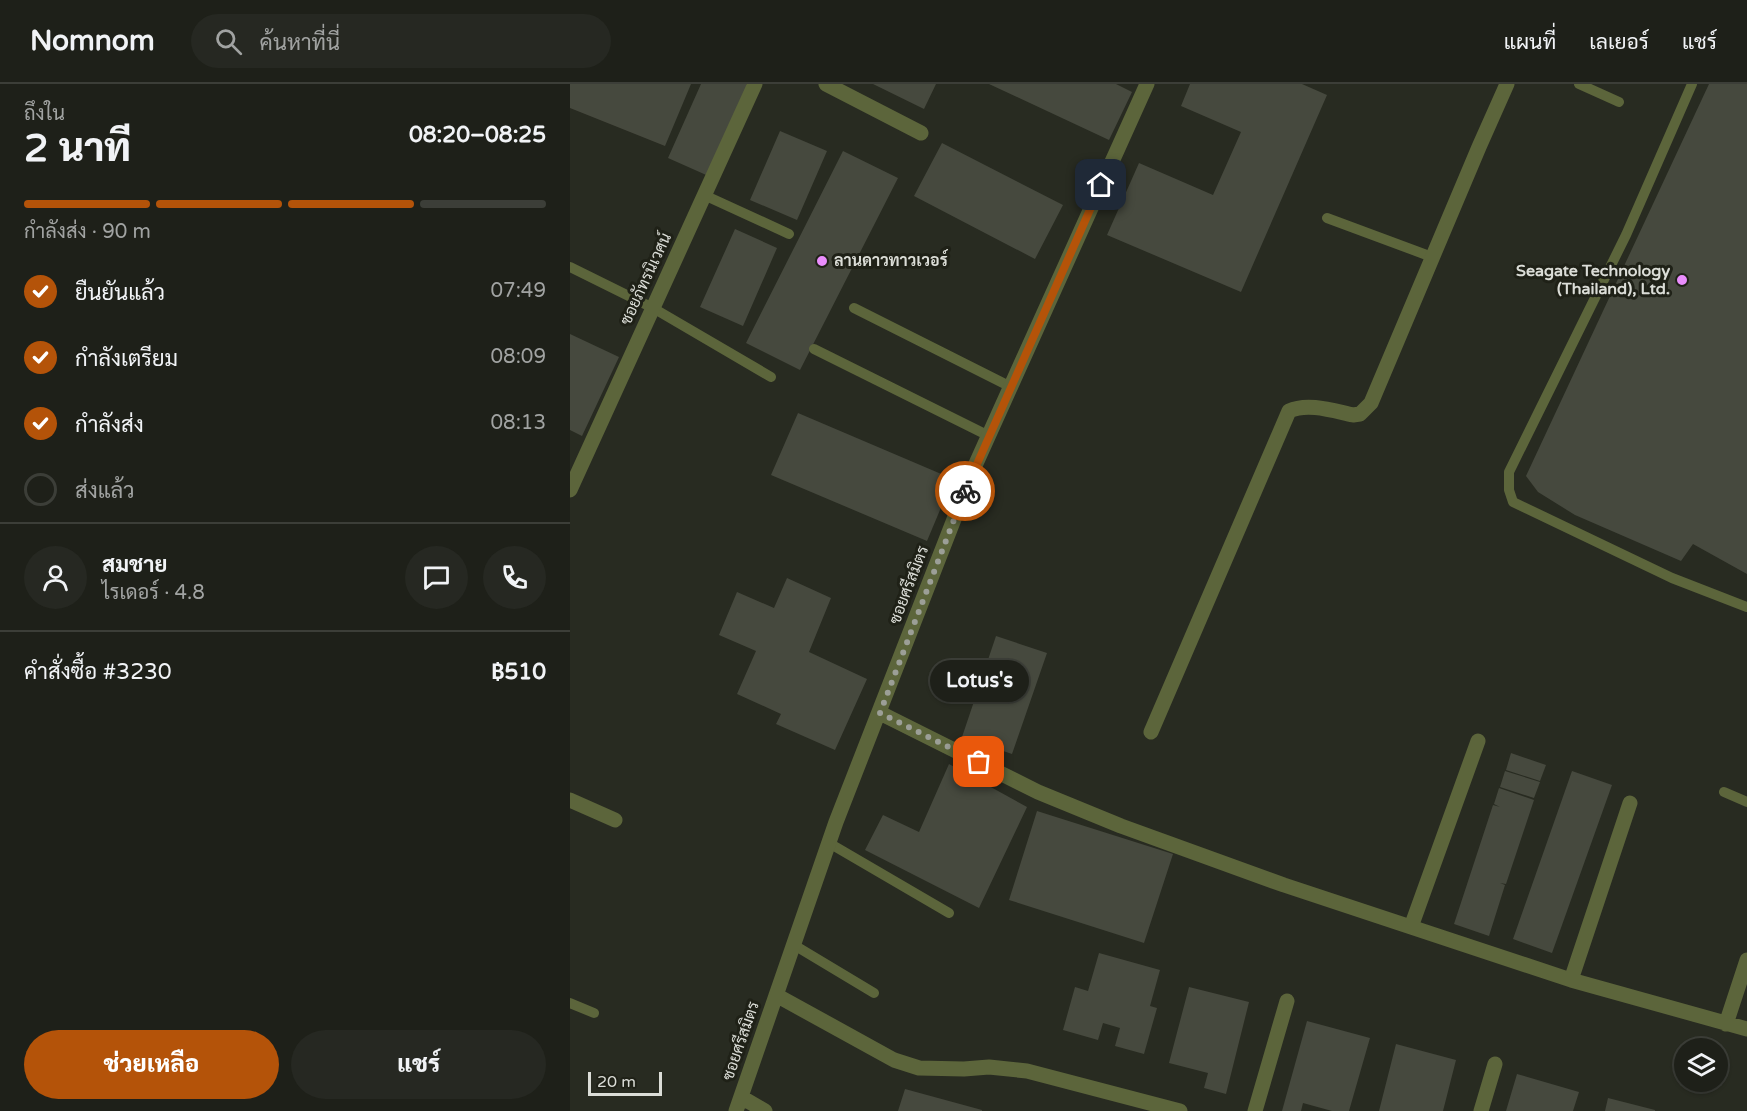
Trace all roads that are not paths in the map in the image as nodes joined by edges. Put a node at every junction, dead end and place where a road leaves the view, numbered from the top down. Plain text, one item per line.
1 (755, 84) edge
2 (826, 84) edge
3 (1147, 84) edge
4 (1507, 84) edge
5 (1579, 84) edge
6 (1692, 84) edge
7 (1618, 102) dead end
8 (921, 133) dead end
9 (704, 195) junction
10 (1327, 218) dead end
11 (789, 234) dead end
12 (1432, 257) junction
13 (570, 267) edge
14 (652, 308) junction
15 (854, 308) dead end
16 (814, 350) dead end
17 (771, 377) dead end
18 (1011, 387) junction
19 (989, 436) junction
20 (570, 490) edge
21 (1747, 607) edge
22 (880, 713) junction
23 (1151, 732) dead end
24 (1478, 741) dead end
25 (1724, 792) dead end
26 (570, 800) edge
27 (1747, 802) edge
28 (1630, 803) dead end
29 (615, 820) dead end
30 (829, 843) junction
31 (949, 913) dead end
32 (1411, 927) junction
33 (794, 945) junction
34 (1747, 960) edge
35 (1571, 980) junction
36 (874, 993) dead end
37 (776, 995) junction
38 (1287, 1001) dead end
39 (570, 1003) edge
40 (594, 1012) dead end
41 (1726, 1024) junction
42 (1747, 1029) edge
43 (1495, 1064) dead end
44 (738, 1104) edge
45 (765, 1111) edge
46 (1180, 1111) edge
47 (1255, 1111) edge
48 (1481, 1111) edge

1 - 9 street, ซอยภัทรนิเวศน์
2 - 8 street
3 - 18 street, ซอยศรีสมิตร
4 - 12 street
5 - 7 lane
6 - 21 lane
9 - 11 lane
9 - 14 street, ซอยภัทรนิเวศน์
10 - 12 lane
12 - 23 street
13 - 14 lane
14 - 17 lane
14 - 20 street, ซอยภัทรนิเวศน์
15 - 18 lane
16 - 19 lane
18 - 19 street, ซอยศรีสมิตร
19 - 22 street, ซอยศรีสมิตร
22 - 30 street, ซอยศรีสมิตร
22 - 32 street
24 - 32 street
25 - 27 lane
26 - 29 street
28 - 35 street
30 - 31 lane
30 - 33 street, ซอยศรีสมิตร
32 - 35 street
33 - 36 lane
33 - 37 street, ซอยศรีสมิตร
34 - 41 street
35 - 41 street
37 - 44 street, ซอยศรีสมิตร
37 - 46 street
38 - 47 street
39 - 40 lane
41 - 42 street
43 - 48 street
44 - 45 street

